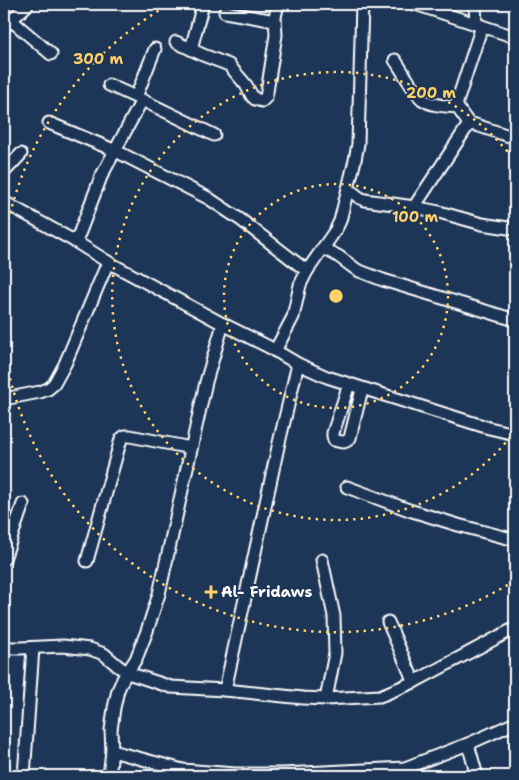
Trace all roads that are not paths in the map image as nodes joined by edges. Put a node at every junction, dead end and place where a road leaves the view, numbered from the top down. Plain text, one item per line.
1 (28, 4) edge
2 (204, 4) edge
3 (278, 4) edge
4 (362, 4) edge
5 (415, 4) edge
6 (475, 4) edge
7 (225, 12) dead end
8 (275, 21) junction
9 (7, 23) edge
10 (479, 25) junction
11 (515, 37) edge
12 (176, 42) dead end
13 (155, 49) dead end
14 (191, 49) junction
15 (51, 54) dead end
16 (395, 60) dead end
17 (109, 85) dead end
18 (139, 98) junction
19 (457, 107) junction
20 (49, 123) dead end
21 (469, 124) junction
22 (214, 135) dead end
23 (515, 138) edge
24 (116, 151) junction
25 (21, 154) dead end
26 (4, 172) edge
27 (348, 189) junction
28 (4, 202) edge
29 (414, 207) junction
30 (515, 229) edge
31 (76, 242) junction
32 (323, 248) junction
33 (108, 262) junction
34 (307, 271) junction
35 (515, 320) edge
36 (223, 324) junction
37 (275, 351) junction
38 (298, 364) junction
39 (349, 384) junction
40 (362, 389) junction
41 (4, 399) edge
42 (341, 411) junction
43 (356, 415) junction
44 (515, 434) edge
45 (191, 448) junction
46 (347, 487) dead end
47 (23, 504) dead end
48 (515, 540) edge
49 (4, 559) edge
50 (322, 560) dead end
51 (87, 561) dead end
52 (388, 622) dead end
53 (515, 628) edge
54 (4, 648) edge
55 (33, 648) junction
56 (128, 672) junction
57 (414, 682) junction
58 (224, 690) junction
59 (326, 699) junction
60 (515, 723) edge
61 (468, 744) junction
62 (112, 751) junction
63 (405, 772) edge
64 (182, 773) edge
65 (322, 774) edge
66 (236, 775) edge
67 (24, 776) edge
68 (109, 776) edge
69 (477, 776) edge

1 - 9 street
2 - 14 street
3 - 8 street
4 - 27 street
5 - 10 street
6 - 10 street
7 - 8 street
8 - 14 street
9 - 15 street
10 - 11 street
10 - 19 street
12 - 14 street
13 - 18 street
16 - 19 street
17 - 18 street
18 - 22 street
18 - 24 street
19 - 21 street
20 - 24 street
21 - 23 street
21 - 29 street
24 - 31 street
24 - 34 street
25 - 26 street
27 - 29 street
27 - 32 street
28 - 31 street
29 - 30 street
31 - 33 street
32 - 34 street
32 - 35 street
33 - 36 street
33 - 41 street
34 - 37 street
36 - 37 street
36 - 45 street
37 - 38 street
38 - 39 street
38 - 58 street
39 - 40 street
39 - 42 street
40 - 43 street
40 - 44 street
42 - 43 street
42 - 43 street
45 - 51 street
45 - 56 street
46 - 48 street
47 - 49 street
50 - 59 street
52 - 57 street
53 - 57 street
54 - 55 street
55 - 56 street
55 - 67 street
56 - 58 street
56 - 62 street
57 - 59 street
58 - 59 street
60 - 61 street
61 - 63 street
61 - 69 street
62 - 64 street
62 - 68 street
63 - 65 street
64 - 66 street
65 - 66 street

